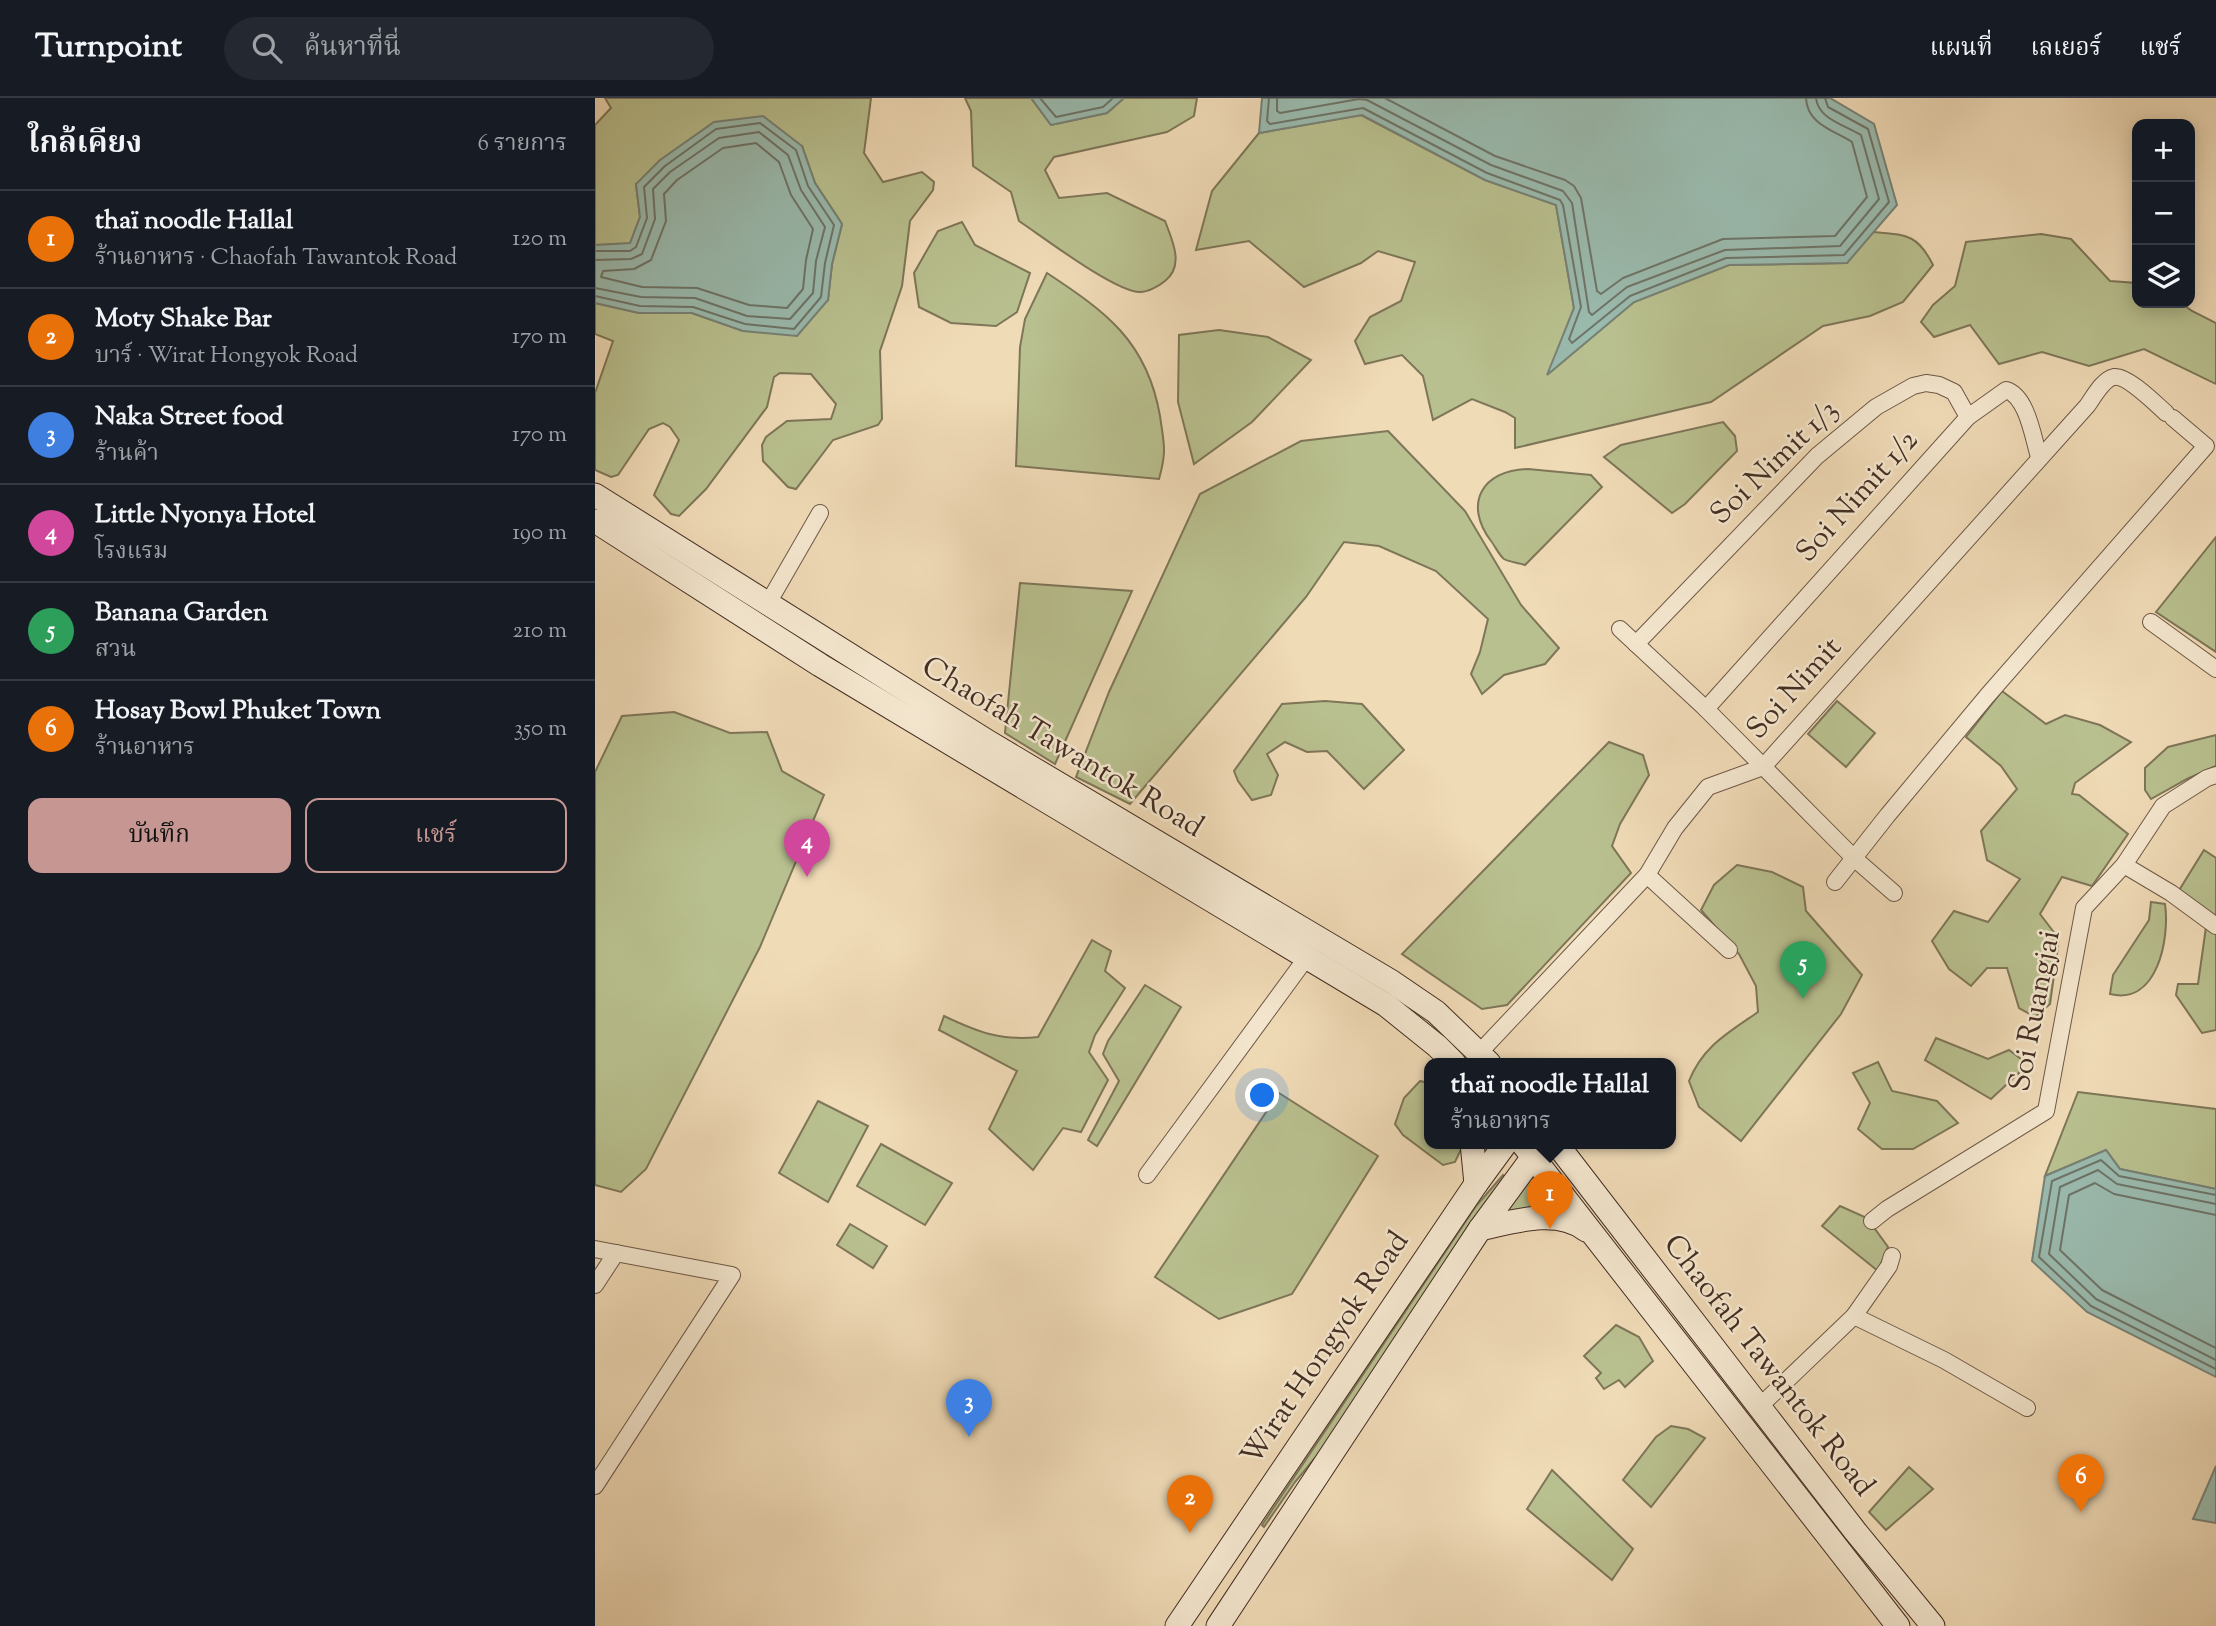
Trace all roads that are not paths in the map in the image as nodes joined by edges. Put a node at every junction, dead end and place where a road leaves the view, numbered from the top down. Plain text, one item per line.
1 (1968, 417) junction
2 (2039, 457) junction
3 (595, 495) edge
4 (820, 513) dead end
5 (595, 521) edge
6 (767, 605) junction
7 (2151, 622) dead end
8 (1620, 629) dead end
9 (1636, 644) junction
10 (2216, 669) edge
11 (1706, 709) junction
12 (1763, 767) junction
13 (2216, 775) edge
14 (1855, 859) junction
15 (2124, 865) junction
16 (1647, 875) junction
17 (1835, 882) dead end
18 (1894, 893) dead end
19 (2216, 926) edge
20 (1729, 950) dead end
21 (1307, 957) junction
22 (1484, 1057) edge
23 (1449, 1058) edge
24 (1473, 1149) edge
25 (1502, 1149) edge
26 (1532, 1149) edge
27 (1534, 1149) edge
28 (1561, 1149) edge
29 (1147, 1175) dead end
30 (1476, 1184) junction
31 (1873, 1221) dead end
32 (1480, 1229) junction
33 (1599, 1240) junction
34 (595, 1250) edge
35 (616, 1253) junction
36 (1892, 1256) dead end
37 (595, 1285) edge
38 (1853, 1315) junction
39 (1759, 1408) junction
40 (2027, 1408) dead end
41 (595, 1486) edge
42 (1232, 1542) junction
43 (1261, 1560) junction
44 (1177, 1626) edge
45 (1217, 1626) edge
46 (1898, 1626) edge
47 (1933, 1626) edge

1 - 2 street, Soi Nimit 1/2
1 - 9 street, Soi Nimit 1/3
1 - 11 street, Soi Nimit 1/2
2 - 12 street, Soi Nimit
2 - 14 street, Soi Nimit
3 - 6 main road, Chaofah Tawantok Road
4 - 6 street
5 - 21 main road, Chaofah Tawantok Road
6 - 22 main road, Chaofah Tawantok Road
7 - 10 street
8 - 9 street
9 - 11 street
11 - 12 street
12 - 14 street
12 - 16 street, Soi Nimit
13 - 15 street, Soi Ruangjai
14 - 17 street
14 - 18 street
15 - 19 street
15 - 31 street, Soi Ruangjai
16 - 20 street
16 - 22 street, Soi Nimit
21 - 23 main road, Chaofah Tawantok Road
21 - 29 street
24 - 30 main road
25 - 30 main road, Wirat Hongyok Road
26 - 32 main road, Wirat Hongyok Road
27 - 33 main road, Chaofah Tawantok Road
28 - 39 main road, Chaofah Tawantok Road
30 - 42 main road, Wirat Hongyok Road
32 - 33 main road
32 - 43 main road, Wirat Hongyok Road
33 - 46 main road, Chaofah Tawantok Road
34 - 35 street
35 - 37 street
35 - 41 street
36 - 38 street
38 - 39 street
38 - 40 street
39 - 47 main road, Chaofah Tawantok Road
42 - 43 main road
42 - 44 main road, Wirat Hongyok Road
43 - 45 main road, Wirat Hongyok Road

